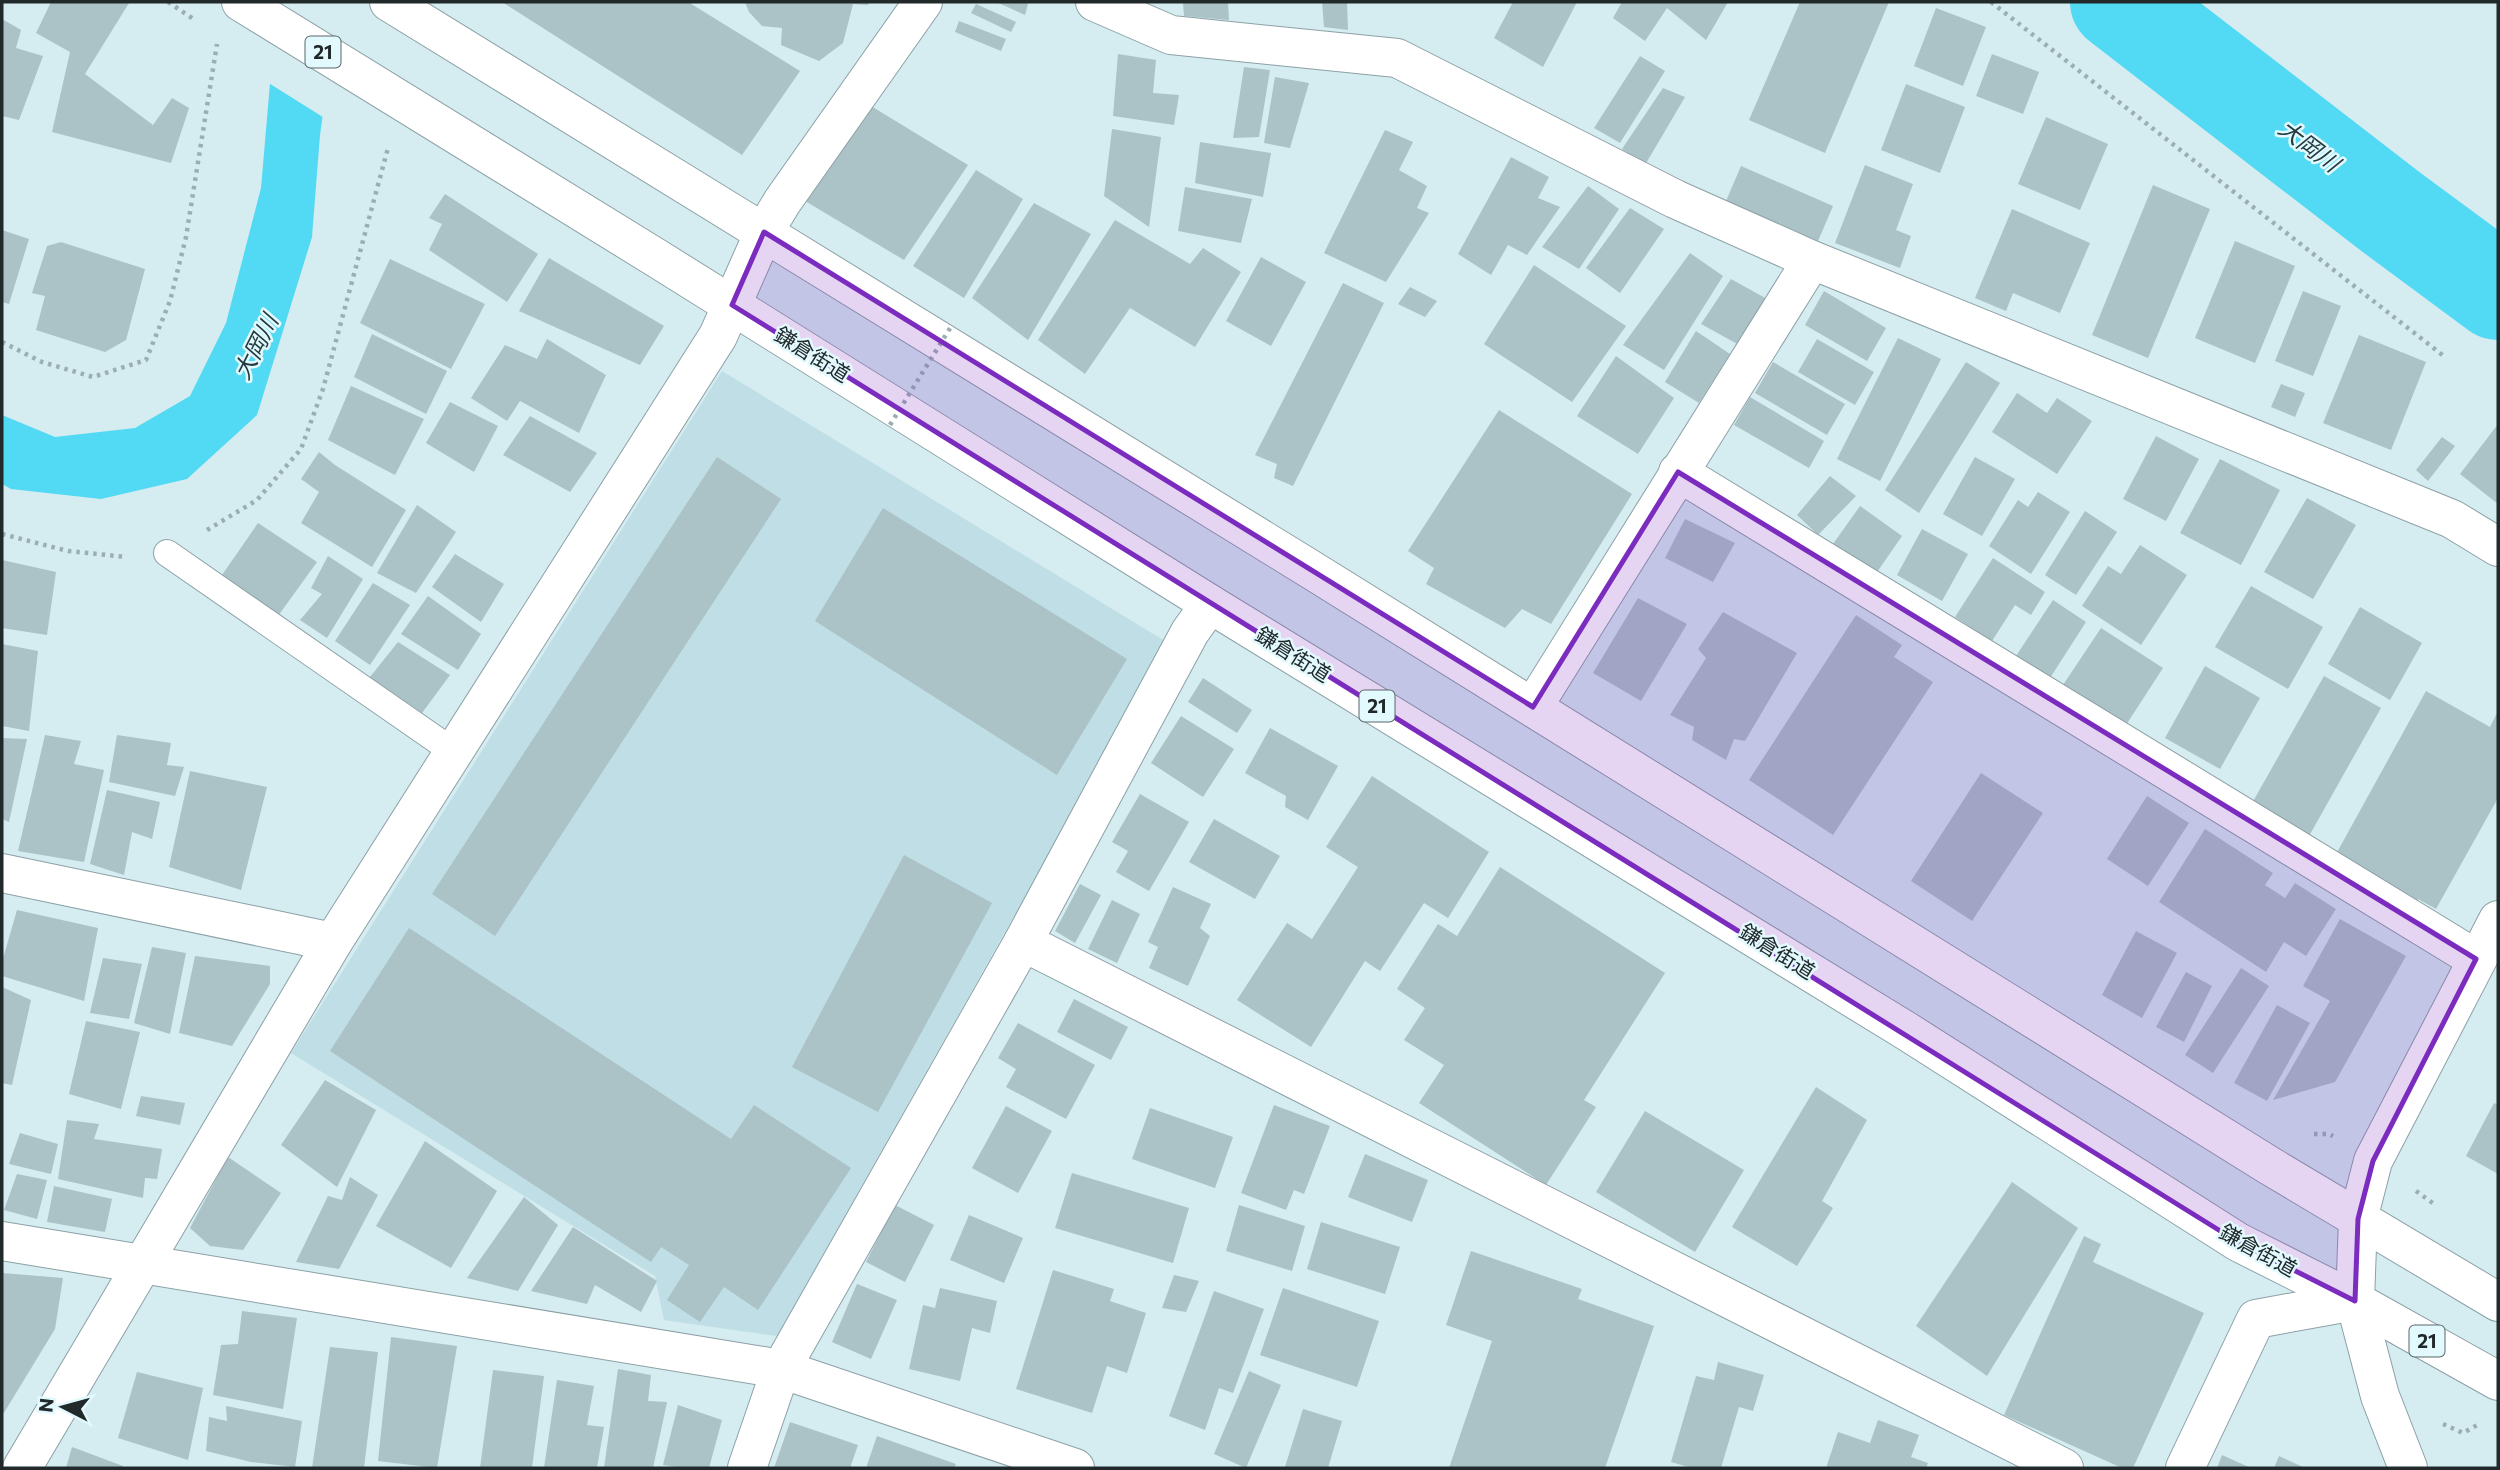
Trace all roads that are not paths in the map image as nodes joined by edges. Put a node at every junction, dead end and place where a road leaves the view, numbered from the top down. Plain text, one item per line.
1 (241, 2) edge
2 (923, 2) edge
3 (1095, 2) edge
4 (401, 9) edge
5 (764, 232) junction
6 (1812, 260) junction
7 (732, 305) junction
8 (1678, 472) junction
9 (2498, 547) edge
10 (167, 553) road end
11 (1210, 604) junction
12 (1533, 707) junction
13 (454, 752) junction
14 (2, 873) edge
15 (2498, 920) edge
16 (333, 942) junction
17 (1023, 942) junction
18 (2476, 959) junction
19 (2358, 1219) junction
20 (2, 1241) edge
21 (144, 1264) junction
22 (2355, 1301) junction
23 (2498, 1302) edge
24 (781, 1369) junction
25 (2498, 1381) edge
26 (22, 1468) edge
27 (747, 1468) edge
28 (1074, 1468) edge
29 (2064, 1468) edge
30 (2185, 1468) edge
31 (2408, 1468) edge

1 - 7 street, 鎌倉街道 / 21
2 - 5 street
3 - 6 street
4 - 5 street
5 - 7 street
5 - 12 street
6 - 8 street
6 - 9 street
7 - 11 street, 鎌倉街道 / 21
7 - 13 street
8 - 12 street
8 - 18 street
10 - 13 lane
11 - 17 street
11 - 22 street, 鎌倉街道 / 21
12 - 19 street
13 - 16 street
14 - 16 street
15 - 18 street
16 - 21 street
17 - 24 street
17 - 29 street
18 - 19 street
19 - 22 street
19 - 23 street
20 - 21 street
21 - 24 street
21 - 26 street
22 - 25 street, 鎌倉街道 / 21
22 - 30 street
22 - 31 street
24 - 27 street
24 - 28 street

